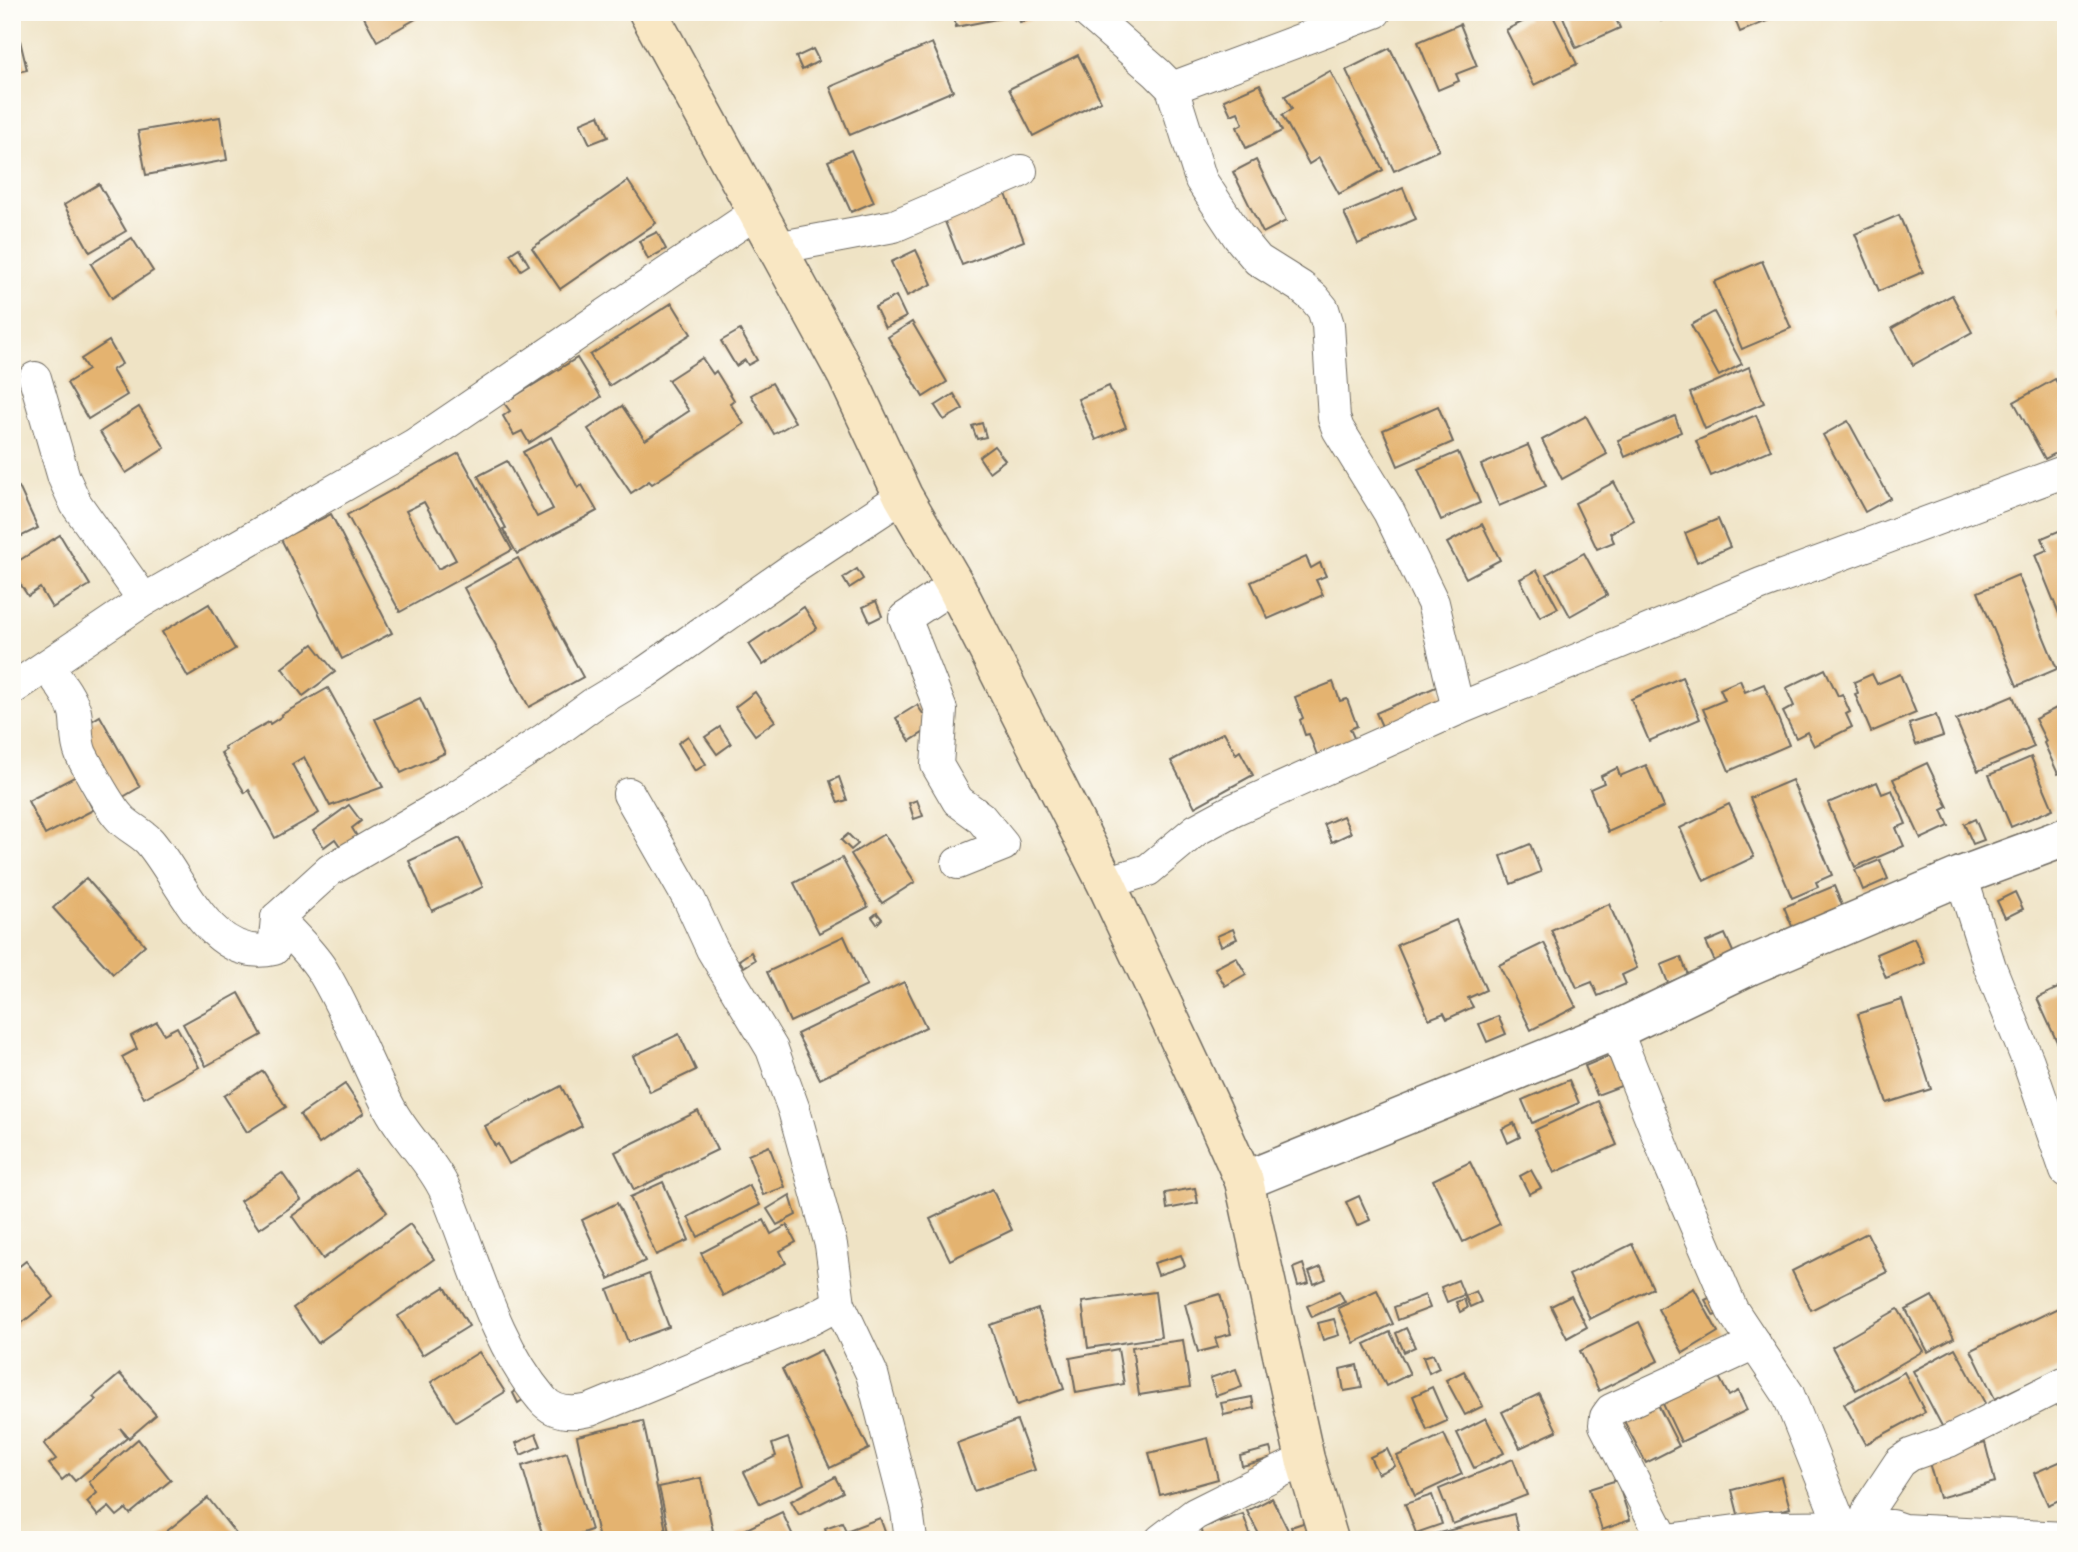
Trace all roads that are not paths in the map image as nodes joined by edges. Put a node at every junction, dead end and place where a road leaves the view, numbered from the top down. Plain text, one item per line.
1 (648, 12) edge
2 (1087, 12) edge
3 (1375, 12) edge
4 (1172, 89) junction
5 (1021, 171) dead end
6 (757, 212) junction
7 (776, 248) junction
8 (35, 378) dead end
9 (2066, 471) edge
10 (903, 496) junction
11 (956, 585) junction
12 (145, 600) junction
13 (47, 666) junction
14 (12, 689) edge
15 (1458, 709) junction
16 (629, 793) dead end
17 (2066, 837) edge
18 (958, 863) dead end
19 (1961, 876) junction
20 (1106, 883) junction
21 (277, 918) junction
22 (1616, 1030) junction
23 (2066, 1171) edge
24 (1244, 1181) junction
25 (839, 1304) junction
26 (1755, 1344) junction
27 (2066, 1382) edge
28 (1306, 1460) junction
29 (1852, 1527) junction
30 (2066, 1538) edge
31 (911, 1540) edge
32 (1161, 1540) edge
33 (1329, 1540) edge
34 (1666, 1540) edge

1 - 6 main road
2 - 4 street
3 - 4 street
4 - 15 street
5 - 7 street
6 - 7 main road
6 - 12 street
7 - 10 main road
8 - 12 street
9 - 15 street
10 - 11 main road
10 - 21 street
11 - 18 street
11 - 20 main road
12 - 13 street
13 - 14 street
13 - 21 street
15 - 20 street
16 - 25 street
17 - 19 street
19 - 22 street
19 - 23 street
20 - 24 main road
21 - 25 street
22 - 24 street
22 - 26 street
24 - 28 main road
25 - 31 street
26 - 29 street
26 - 34 street
27 - 29 street
28 - 32 street
28 - 33 main road
29 - 30 street
29 - 34 street

